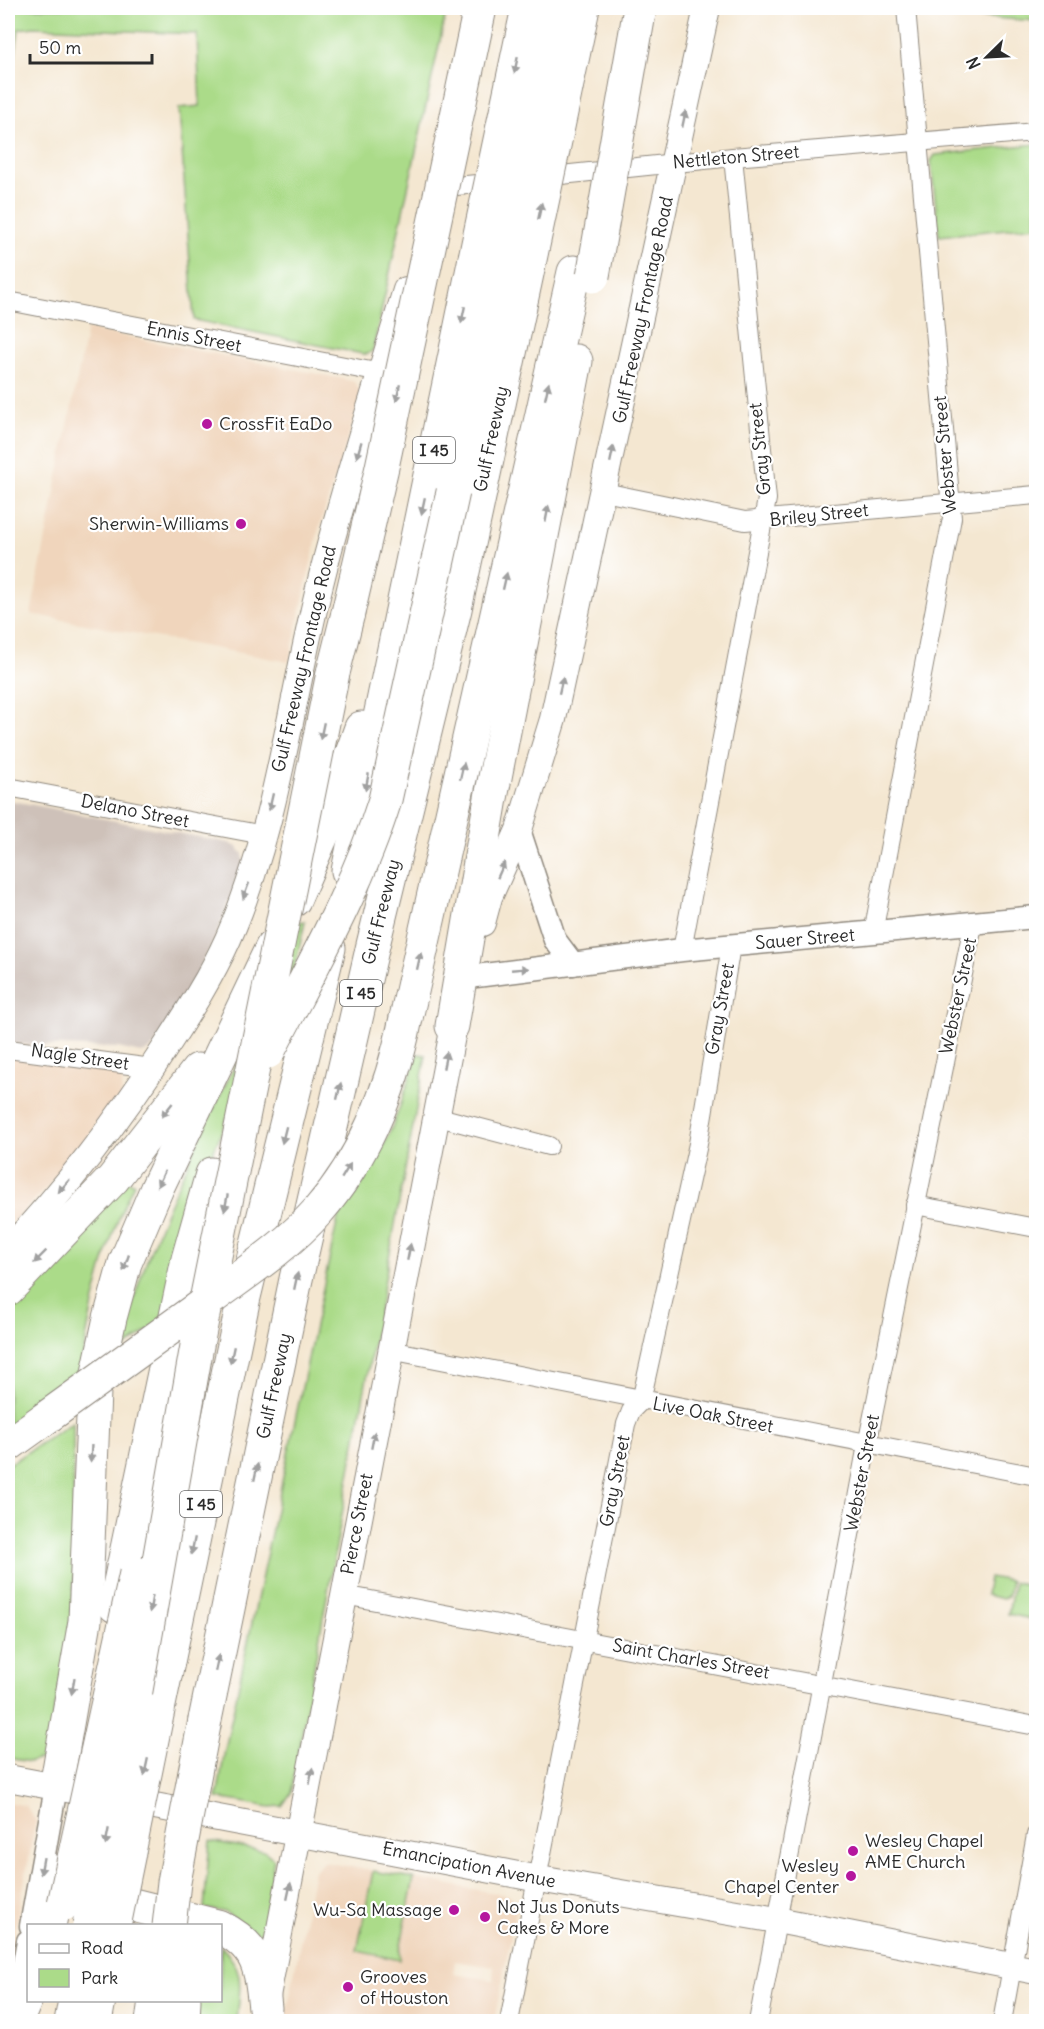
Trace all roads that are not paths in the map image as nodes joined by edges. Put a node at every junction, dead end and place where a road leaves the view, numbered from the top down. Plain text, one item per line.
1 (474, 8) edge
2 (480, 8) edge
3 (528, 8) edge
4 (556, 8) edge
5 (583, 8) edge
6 (631, 8) edge
7 (640, 8) edge
8 (708, 8) edge
9 (906, 8) edge
10 (1036, 132) edge
11 (917, 142) junction
12 (733, 157) junction
13 (674, 163) junction
14 (436, 188) junction
15 (501, 264) junction
16 (584, 274) junction
17 (8, 301) edge
18 (381, 373) junction
19 (604, 492) junction
20 (1036, 495) edge
21 (951, 502) junction
22 (764, 521) junction
23 (394, 642) junction
24 (8, 787) edge
25 (519, 830) junction
26 (263, 835) junction
27 (1036, 917) edge
28 (973, 925) junction
29 (873, 933) junction
30 (731, 946) junction
31 (682, 950) junction
32 (573, 964) junction
33 (468, 976) junction
34 (240, 1012) junction
35 (452, 1026) junction
36 (8, 1049) edge
37 (152, 1068) junction
38 (435, 1116) junction
39 (549, 1146) dead end
40 (915, 1205) junction
41 (1036, 1228) edge
42 (17, 1236) edge
43 (8, 1250) edge
44 (8, 1289) edge
45 (198, 1340) junction
46 (390, 1350) junction
47 (640, 1401) junction
48 (8, 1445) edge
49 (867, 1445) junction
50 (1036, 1476) edge
51 (344, 1594) junction
52 (584, 1639) junction
53 (822, 1683) junction
54 (205, 1720) junction
55 (1036, 1726) edge
56 (8, 1778) edge
57 (66, 1789) junction
58 (300, 1834) junction
59 (1036, 1835) edge
60 (60, 1868) junction
61 (539, 1879) junction
62 (777, 1920) junction
63 (32, 1924) edge
64 (49, 1924) edge
65 (60, 1924) edge
66 (89, 1924) edge
67 (114, 1924) edge
68 (168, 1924) edge
69 (188, 1924) edge
70 (211, 1924) edge
71 (222, 1928) edge
72 (27, 1947) edge
73 (1011, 1967) junction
74 (1036, 1971) edge
75 (27, 1996) edge
76 (46, 2002) edge
77 (75, 2002) edge
78 (99, 2002) edge
79 (155, 2002) edge
80 (164, 2002) edge
81 (184, 2002) edge
82 (263, 2015) edge
83 (15, 2022) edge
84 (42, 2022) edge
85 (71, 2022) edge
86 (95, 2022) edge
87 (152, 2022) edge
88 (163, 2022) edge
89 (183, 2022) edge
90 (509, 2022) edge
91 (758, 2022) edge
92 (1002, 2022) edge

1 - 14 main road, Gulf Freeway Frontage Road
2 -> 45 highway, bridge
3 -> 15 highway, Gulf Freeway / I 45, bridge
4 - 15 highway, Gulf Freeway / I 45, bridge
15 -> 5 highway, Gulf Freeway / I 45, bridge
6 - 16 highway
7 - 16 highway, bridge
13 -> 8 main road, Gulf Freeway Frontage Road
9 - 11 street, Webster Street
10 - 11 street, Nettleton Street
11 - 12 street, Nettleton Street
11 - 21 street, Webster Street
12 - 13 street, Nettleton Street
12 - 22 street, Gray Street
13 - 14 street, Nettleton Street
19 -> 13 main road, Gulf Freeway Frontage Road
14 - 18 main road, Gulf Freeway Frontage Road
15 -> 23 highway, Gulf Freeway / I 45
54 -> 15 highway, Gulf Freeway / I 45
15 - 57 highway, Gulf Freeway / I 45, bridge
35 -> 16 highway
48 -> 16 highway, bridge
17 - 18 street, Ennis Street
18 -> 26 main road, Gulf Freeway Frontage Road
19 - 22 street, Briley Street
25 -> 19 main road, Gulf Freeway Frontage Road
20 - 21 street, Briley Street
21 - 22 street, Briley Street
21 - 29 street, Webster Street
22 - 31 street, Gray Street
23 - 34 highway
23 -> 67 highway, Gulf Freeway / I 45, bridge
24 - 26 street, Delano Street
25 - 32 street
33 -> 25 main road, Gulf Freeway Frontage Road
26 -> 37 main road, Gulf Freeway Frontage Road
27 - 28 street, Sauer Street
28 - 29 street, Sauer Street
28 - 40 street, Webster Street
29 - 30 street, Sauer Street
30 - 31 street, Sauer Street
30 - 47 street, Gray Street
31 - 32 street, Sauer Street
33 -> 32 street, Sauer Street
33 - 35 main road, Gulf Freeway Frontage Road
34 -> 44 highway
34 -> 57 highway
38 -> 35 main road, Pierce Street
36 - 37 street, Nagle Street
37 -> 42 main road, Gulf Freeway Frontage Road
38 - 39 street
46 -> 38 main road, Pierce Street
40 - 41 street
40 - 49 street, Webster Street
42 - 43 main road, Gulf Freeway Frontage Road
45 - 65 highway, bridge
45 -> 66 highway, bridge
46 - 47 street, Live Oak Street
51 -> 46 main road, Pierce Street
47 - 49 street, Live Oak Street
47 - 52 street, Gray Street
49 - 50 street, Live Oak Street
49 - 53 street, Webster Street
51 - 52 street, Saint Charles Street
58 -> 51 main road, Pierce Street
52 - 53 street, Saint Charles Street
52 - 61 street, Gray Street
53 - 55 street, Saint Charles Street
53 - 62 street, Webster Street
54 - 68 highway, Gulf Freeway / I 45, bridge
54 - 69 highway, bridge
56 - 57 main road, Emancipation Avenue
57 - 58 main road, Emancipation Avenue
57 - 60 highway
57 -> 63 street
58 - 61 main road, Emancipation Avenue
82 -> 58 main road, Pierce Street
59 - 73 street
60 - 64 highway
60 - 70 highway
61 - 62 main road, Emancipation Avenue
61 - 90 street, Gray Street
62 - 73 main road, Emancipation Avenue
62 - 91 street, Webster Street
71 - 82 highway
72 - 83 street
73 - 74 main road, Emancipation Avenue
73 - 92 street
75 - 83 highway
76 - 84 highway
77 - 85 highway
78 - 86 highway
79 - 87 highway
80 - 88 highway
81 - 89 highway

